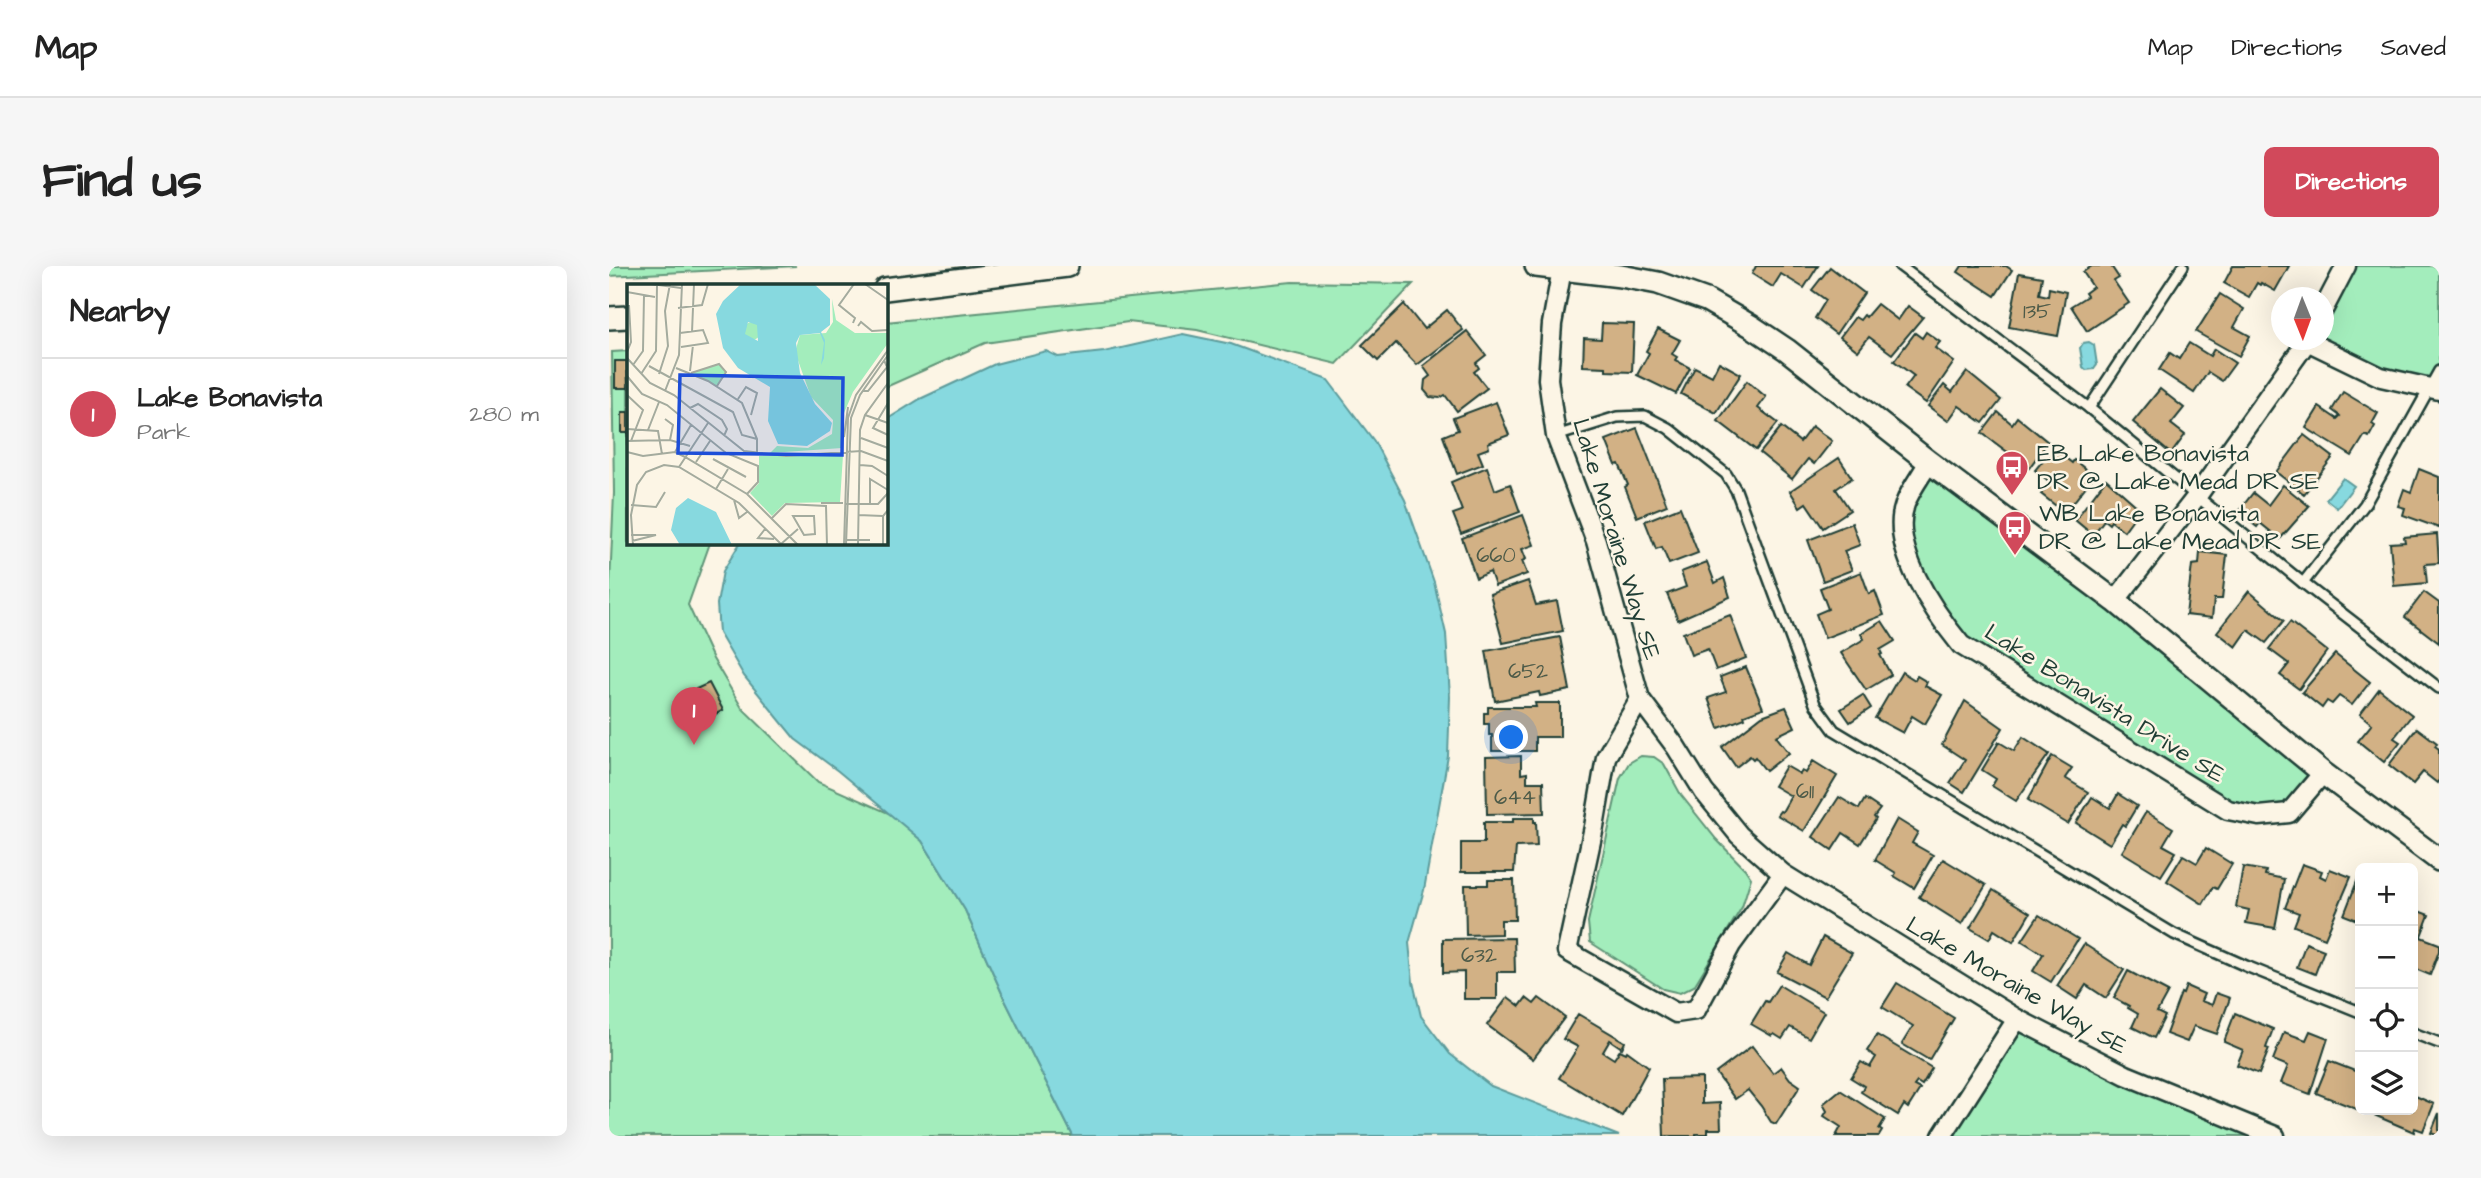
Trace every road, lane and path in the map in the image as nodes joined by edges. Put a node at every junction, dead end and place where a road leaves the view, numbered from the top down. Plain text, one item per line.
1 (1067, 266) edge
2 (1536, 266) edge
3 (1900, 266) edge
4 (2183, 266) edge
5 (2346, 266) edge
6 (1562, 269) junction
7 (887, 289) edge
8 (2334, 289) edge
9 (627, 317) edge
10 (609, 318) edge
11 (2301, 350) edge
12 (2328, 350) edge
13 (2439, 371) edge
14 (2435, 390) edge
15 (2089, 408) junction
16 (1556, 436) junction
17 (1929, 462) junction
18 (2197, 496) junction
19 (2304, 583) junction
20 (2115, 601) junction
21 (2439, 688) edge
22 (1640, 699) junction
23 (2323, 773) junction
24 (2439, 860) edge
25 (1783, 874) junction
26 (2355, 1010) edge
27 (2017, 1018) junction
28 (2418, 1035) edge
29 (2439, 1043) edge
30 (1942, 1136) edge
31 (2275, 1136) edge

1 - 7 street
2 - 6 street
3 - 15 lane
4 - 15 lane
5 - 8 street
6 - 16 street, Lake Moraine Way SE
6 - 17 street
9 - 10 street
11 - 18 street
12 - 14 street
13 - 14 lane
14 - 19 lane
15 - 18 lane
16 - 22 street, Lake Moraine Way SE
16 - 26 lane
17 - 20 street
17 - 23 street, Lake Bonavista Drive SE
18 - 19 lane
18 - 20 street
19 - 21 lane
20 - 23 street
22 - 25 street, Lake Moraine Way SE
22 - 25 street, Lake Moraine Way SE
23 - 24 street
25 - 27 street, Lake Moraine Way SE
27 - 30 street
27 - 31 street, Lake Moraine Way SE
28 - 29 lane

